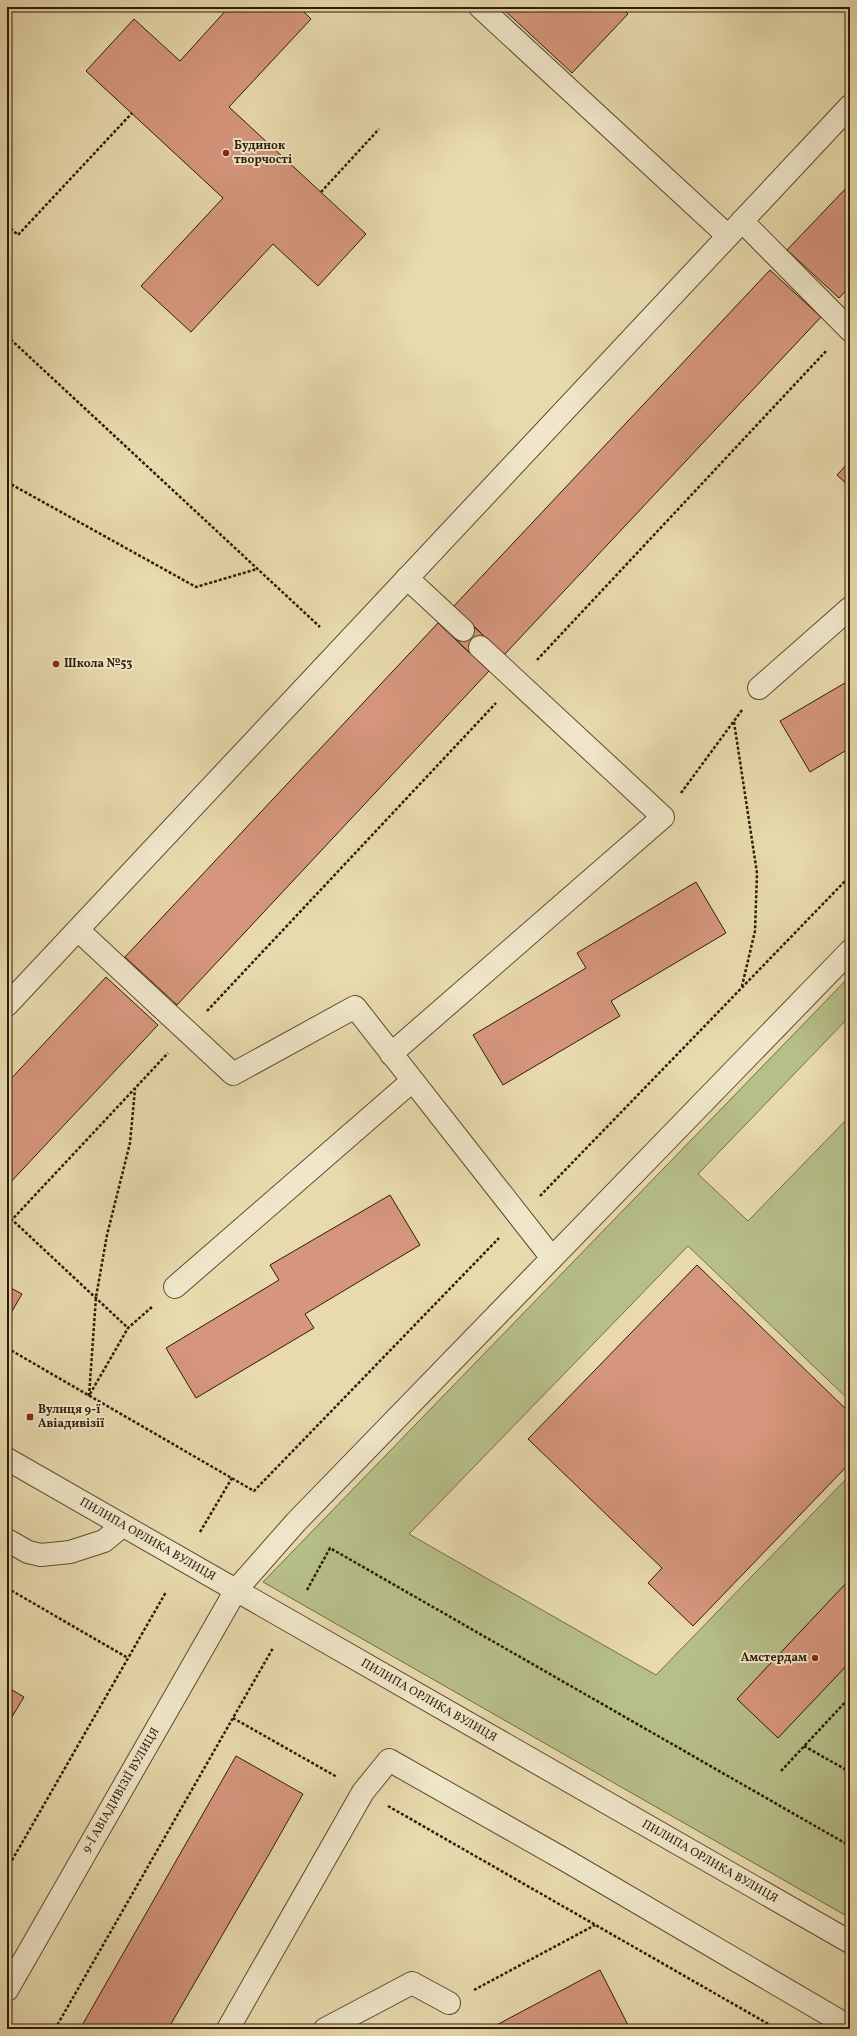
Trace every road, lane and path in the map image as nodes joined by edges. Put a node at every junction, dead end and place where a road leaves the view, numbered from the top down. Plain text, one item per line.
1 (480, 7) edge
2 (850, 106) edge
3 (132, 113) dead end
4 (379, 129) dead end
5 (321, 192) dead end
6 (742, 220) junction
7 (7, 225) edge
8 (728, 236) junction
9 (849, 329) edge
10 (7, 336) edge
11 (7, 482) edge
12 (257, 569) junction
13 (407, 578) junction
14 (850, 608) edge
15 (463, 630) dead end
16 (480, 647) dead end
17 (342, 648) junction
18 (517, 681) junction
19 (759, 688) joint
20 (734, 722) junction
21 (663, 817) junction
22 (850, 876) edge
23 (78, 930) junction
24 (850, 950) edge
25 (742, 987) junction
26 (7, 1005) edge
27 (188, 1032) junction
28 (391, 1054) junction
29 (412, 1081) junction
30 (135, 1088) junction
31 (7, 1215) edge
32 (520, 1216) junction
33 (12, 1219) junction
34 (7, 1225) edge
35 (552, 1258) junction
36 (175, 1288) joint
37 (96, 1298) junction
38 (128, 1328) junction
39 (7, 1348) edge
40 (89, 1396) junction
41 (7, 1458) edge
42 (232, 1478) junction
43 (122, 1526) junction
44 (200, 1532) dead end
45 (7, 1540) edge
46 (7, 1588) edge
47 (236, 1590) junction
48 (307, 1590) dead end
49 (166, 1592) dead end
50 (273, 1648) dead end
51 (128, 1658) junction
52 (850, 1697) edge
53 (233, 1718) junction
54 (804, 1746) junction
55 (780, 1770) dead end
56 (850, 1772) edge
57 (363, 1792) junction
58 (850, 1846) edge
59 (7, 1869) edge
60 (596, 1925) junction
61 (850, 1942) edge
62 (7, 1990) edge
63 (449, 2003) joint
64 (850, 2027) edge
65 (55, 2029) edge
66 (228, 2029) edge
67 (325, 2029) edge
68 (777, 2029) edge

1 - 8 street
2 - 6 street
3 - 7 path
4 - 5 path
6 - 8 street
6 - 9 street
8 - 13 street
9 - 18 path
10 - 12 path
11 - 12 path
12 - 17 path
13 - 15 street
13 - 17 street
14 - 19 street
16 - 18 street
17 - 23 street
18 - 21 street
18 - 27 path
19 - 20 path
20 - 21 path
20 - 25 path
21 - 28 street
22 - 25 path
23 - 26 street
23 - 27 street
24 - 35 street, 9-Ї АВІАДИВІЗІЇ ВУЛИЦЯ
25 - 32 path
27 - 28 street
27 - 30 path
28 - 29 street
29 - 32 street
29 - 36 street
30 - 33 path
30 - 37 path
31 - 33 path
32 - 35 street
32 - 42 path
33 - 34 path
33 - 37 path
35 - 47 street, 9-Ї АВІАДИВІЗІЇ ВУЛИЦЯ
36 - 38 path
37 - 38 path
37 - 40 path
38 - 40 path
39 - 40 path
40 - 42 path
41 - 43 street, ПИЛИПА ОРЛИКА ВУЛИЦЯ
42 - 44 path
43 - 45 street
43 - 47 street, ПИЛИПА ОРЛИКА ВУЛИЦЯ
46 - 51 path
47 - 61 street, ПИЛИПА ОРЛИКА ВУЛИЦЯ
47 - 62 street, 9-Ї АВІАДИВІЗІЇ ВУЛИЦЯ
48 - 58 path
49 - 51 path
50 - 53 path
51 - 59 path
52 - 54 path
53 - 57 path
53 - 65 path
54 - 55 path
54 - 56 path
57 - 60 path
57 - 64 street
57 - 66 street
60 - 63 path
60 - 68 path
63 - 67 street

